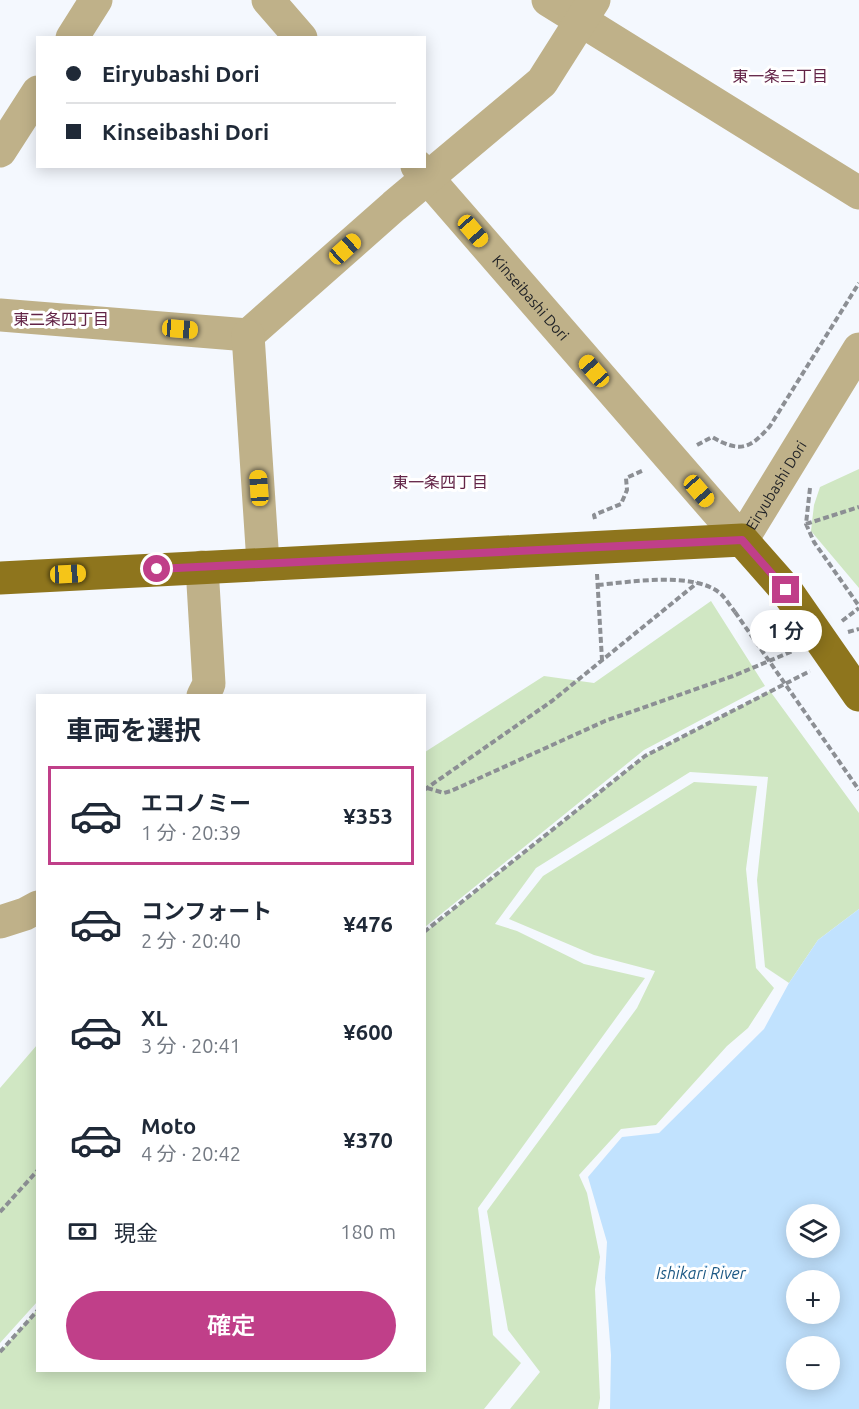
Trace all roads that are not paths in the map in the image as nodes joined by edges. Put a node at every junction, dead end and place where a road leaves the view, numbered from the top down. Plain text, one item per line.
1 (96, 0) edge
2 (268, 0) edge
3 (548, 0) edge
4 (587, 10) edge
5 (73, 36) edge
6 (299, 36) edge
7 (36, 95) edge
8 (0, 151) edge
9 (422, 172) edge
10 (859, 193) edge
11 (0, 315) edge
12 (248, 335) junction
13 (859, 349) edge
14 (742, 540) junction
15 (263, 563) junction
16 (202, 567) junction
17 (0, 578) edge
18 (204, 694) edge
19 (859, 695) edge
20 (36, 908) edge
21 (0, 922) edge

1 - 5 street
2 - 6 street
3 - 4 street
4 - 9 street
4 - 10 street
7 - 8 street
9 - 12 street
9 - 14 street, Kinseibashi Dori
11 - 12 street
12 - 15 street
13 - 14 street, Eiryubashi Dori
14 - 15 main road, Eiryubashi Dori
14 - 19 main road, Kinseibashi Dori, bridge
15 - 16 main road, Eiryubashi Dori
16 - 17 main road, Eiryubashi Dori
16 - 18 street
20 - 21 street

